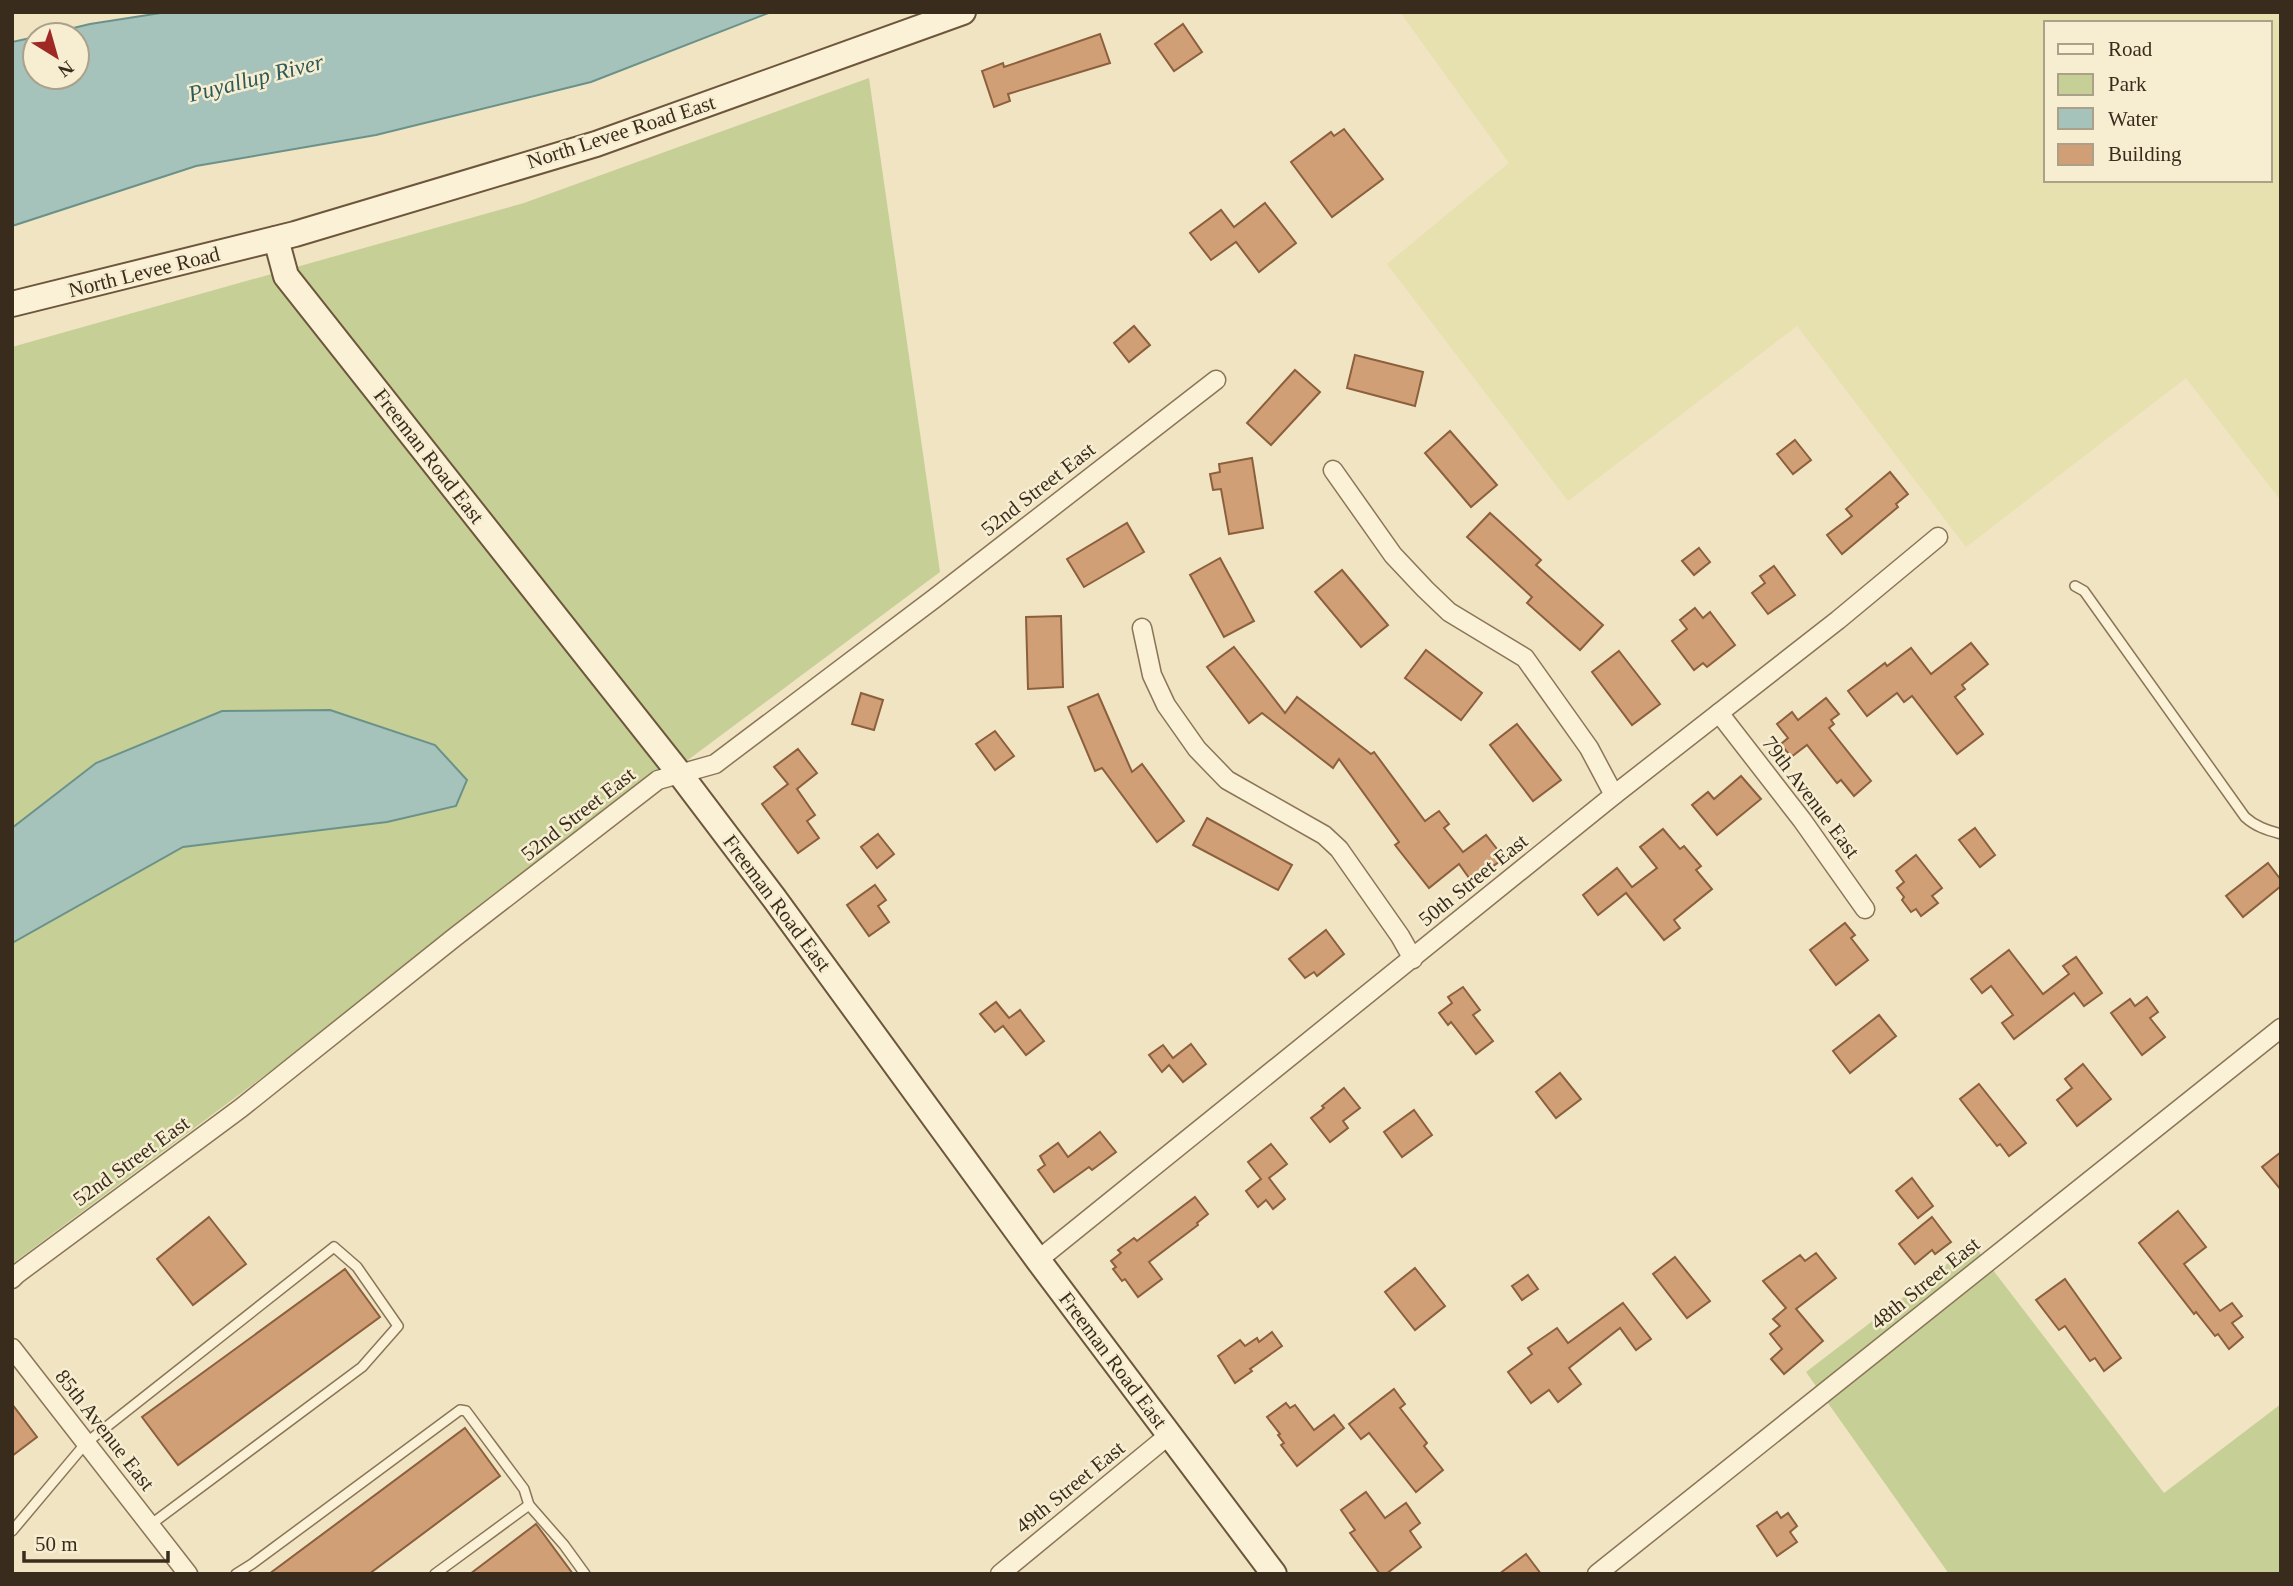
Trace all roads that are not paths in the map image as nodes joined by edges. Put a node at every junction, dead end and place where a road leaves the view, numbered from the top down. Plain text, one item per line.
1 (963, 12) edge
2 (275, 239) junction
3 (12, 304) edge
4 (1216, 380) dead end
5 (1333, 470) dead end
6 (1938, 537) dead end
7 (2076, 586) dead end
8 (1142, 628) dead end
9 (1719, 713) junction
10 (681, 774) junction
11 (1614, 795) junction
12 (2281, 834) edge
13 (1865, 909) dead end
14 (1413, 959) junction
15 (2281, 1028) edge
16 (1038, 1260) junction
17 (12, 1279) edge
18 (12, 1348) edge
19 (1169, 1435) junction
20 (86, 1443) junction
21 (529, 1505) junction
22 (150, 1525) junction
23 (12, 1531) edge
24 (188, 1574) edge
25 (236, 1574) edge
26 (435, 1574) edge
27 (585, 1574) edge
28 (1000, 1574) edge
29 (1274, 1574) edge
30 (1597, 1574) edge

1 - 2 street, North Levee Road East
2 - 3 street, North Levee Road
2 - 10 street, Freeman Road East
4 - 10 street, 52nd Street East
5 - 11 street
6 - 9 street, 50th Street East
7 - 12 lane
8 - 14 street
9 - 11 street, 50th Street East
9 - 13 street, 79th Avenue East
10 - 16 street, Freeman Road East
10 - 17 street, 52nd Street East
11 - 14 street, 50th Street East
14 - 16 street, 50th Street East
15 - 30 street, 48th Street East
16 - 19 street, Freeman Road East
18 - 20 street, 85th Avenue East
19 - 28 street, 49th Street East
19 - 29 street, Freeman Road East
20 - 22 street, 85th Avenue East
20 - 22 lane
20 - 23 lane
21 - 25 lane
21 - 26 lane
21 - 27 lane
22 - 24 street, 85th Avenue East

